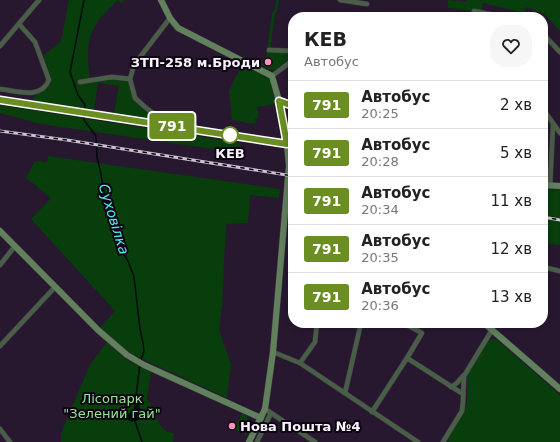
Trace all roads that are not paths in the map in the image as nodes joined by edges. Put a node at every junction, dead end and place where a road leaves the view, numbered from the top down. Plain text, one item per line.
1 (39, 0) edge
2 (161, 0) edge
3 (340, 0) edge
4 (367, 4) dead end
5 (170, 18) junction
6 (19, 24) junction
7 (548, 39) edge
8 (0, 46) edge
9 (269, 50) dead end
10 (288, 51) edge
11 (560, 52) edge
12 (288, 64) edge
13 (272, 76) junction
14 (130, 79) junction
15 (80, 82) dead end
16 (0, 89) edge
17 (0, 100) edge
18 (279, 101) junction
19 (288, 104) edge
20 (548, 116) edge
21 (553, 124) junction
22 (176, 127) junction
23 (560, 133) edge
24 (287, 144) junction
25 (288, 154) edge
26 (288, 174) edge
27 (550, 186) joint
28 (560, 186) edge
29 (286, 195) joint
30 (0, 231) edge
31 (15, 246) junction
32 (0, 265) edge
33 (548, 268) edge
34 (560, 270) edge
35 (55, 287) junction
36 (316, 328) edge
37 (360, 328) edge
38 (412, 328) edge
39 (490, 328) edge
40 (492, 330) junction
41 (0, 346) edge
42 (273, 352) junction
43 (407, 358) junction
44 (300, 363) junction
45 (466, 372) junction
46 (451, 387) junction
47 (560, 389) edge
48 (345, 393) junction
49 (463, 394) junction
50 (265, 408) junction
51 (372, 412) junction
52 (270, 413) junction
53 (261, 418) junction
54 (0, 429) edge
55 (443, 441) edge
56 (10, 442) edge
57 (249, 442) edge
58 (257, 442) edge
59 (315, 442) edge
60 (418, 442) edge

1 - 6 street
2 - 5 main road
3 - 4 street
5 - 13 main road
5 - 14 street
6 - 8 street
6 - 16 street
7 - 11 street
9 - 10 street
12 - 13 street
13 - 18 main road
14 - 15 street
14 - 22 street
17 - 22 main road
18 - 19 main road
18 - 24 main road
20 - 21 street
21 - 23 street
21 - 27 street
22 - 24 main road
24 - 25 main road
26 - 29 main road
27 - 28 main road
29 - 42 main road
30 - 31 main road
31 - 32 street
31 - 35 main road
33 - 34 street
35 - 41 street
35 - 53 main road
36 - 44 street
37 - 48 street
38 - 43 street
39 - 40 main road
40 - 45 street
40 - 47 main road
42 - 44 street
42 - 50 main road
43 - 46 street
43 - 51 street
44 - 48 street
45 - 46 street
45 - 49 street
46 - 49 street
48 - 51 street
49 - 55 street
50 - 52 street
50 - 53 main road
51 - 60 street
52 - 58 street
52 - 59 street
53 - 57 main road
54 - 56 street

